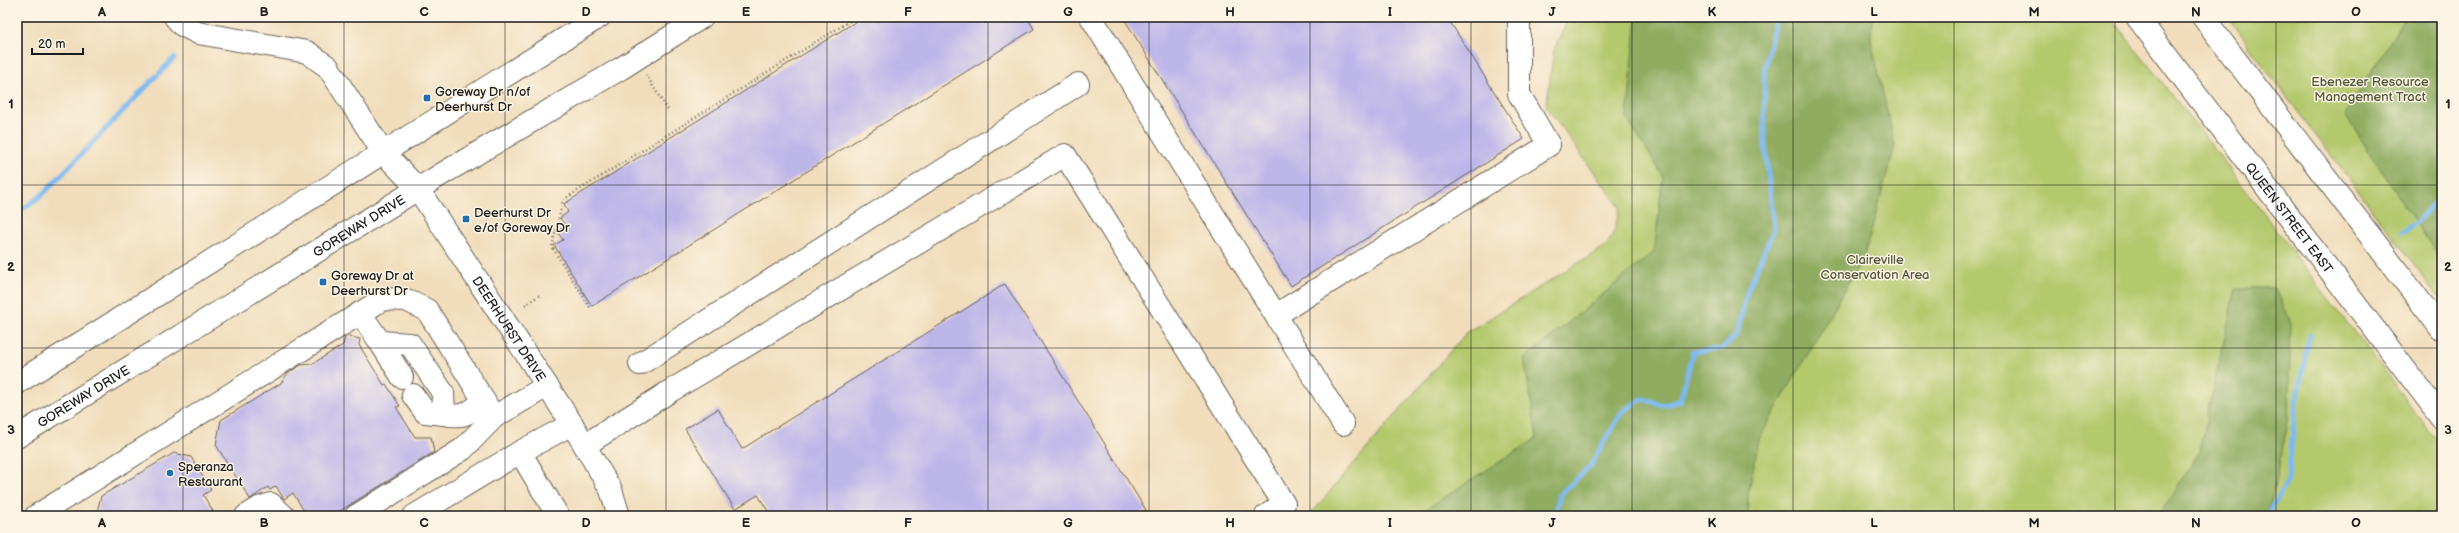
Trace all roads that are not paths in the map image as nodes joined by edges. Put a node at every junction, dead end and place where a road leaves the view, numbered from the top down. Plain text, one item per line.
1 (175, 17) edge
2 (599, 17) edge
3 (702, 17) edge
4 (1091, 17) edge
5 (1519, 17) edge
6 (2137, 17) edge
7 (2203, 17) edge
8 (1078, 84) dead end
9 (384, 152) junction
10 (418, 189) junction
11 (360, 313) junction
12 (1276, 315) junction
13 (2442, 330) edge
14 (380, 342) junction
15 (640, 364) dead end
16 (402, 377) dead end
17 (17, 383) edge
18 (547, 386) junction
19 (413, 395) dead end
20 (489, 409) junction
21 (444, 414) junction
22 (2442, 418) edge
23 (572, 424) junction
24 (1343, 424) dead end
25 (17, 437) edge
26 (585, 445) junction
27 (520, 452) junction
28 (36, 516) edge
29 (246, 516) edge
30 (284, 516) edge
31 (356, 516) edge
32 (414, 516) edge
33 (558, 516) edge
34 (619, 516) edge
35 (1266, 516) edge

1 - 9 main road, DEERHURST DRIVE
2 - 9 main road
3 - 10 main road, GOREWAY DRIVE
4 - 12 main road
5 - 12 main road
6 - 22 main road, QUEEN STREET EAST
7 - 13 main road
8 - 15 main road
9 - 10 main road, DEERHURST DRIVE
9 - 17 main road
10 - 18 main road, DEERHURST DRIVE
10 - 25 main road, GOREWAY DRIVE
11 - 14 main road
11 - 20 main road
11 - 28 main road
12 - 24 main road
14 - 16 main road
14 - 21 main road
18 - 20 main road
18 - 23 main road, DEERHURST DRIVE
19 - 21 main road
20 - 21 main road
20 - 31 main road
23 - 26 main road, DEERHURST DRIVE
23 - 27 main road
26 - 34 main road, DEERHURST DRIVE
26 - 35 main road
27 - 32 main road
27 - 33 main road
29 - 30 main road

